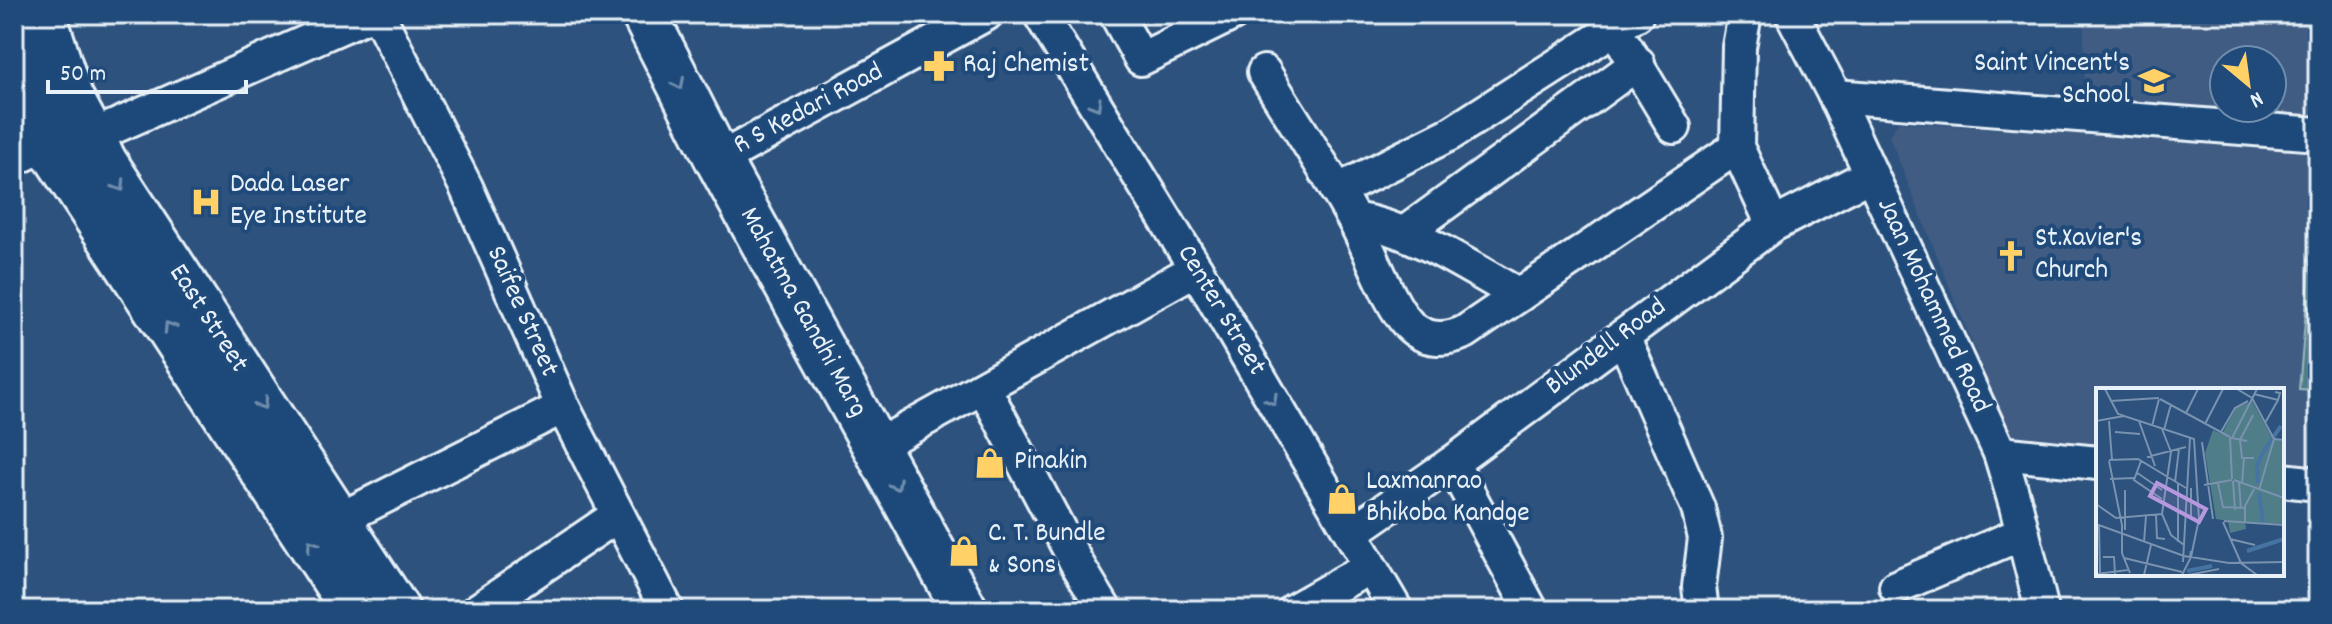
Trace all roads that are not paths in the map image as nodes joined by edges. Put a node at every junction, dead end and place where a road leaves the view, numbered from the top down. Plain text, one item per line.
1 (43, 14) edge
2 (370, 14) edge
3 (378, 14) edge
4 (644, 14) edge
5 (986, 14) edge
6 (1040, 14) edge
7 (1116, 14) edge
8 (1233, 14) edge
9 (1745, 14) edge
10 (1792, 14) edge
11 (1625, 21) edge
12 (14, 46) edge
13 (1638, 63) junction
14 (1264, 72) dead end
15 (1835, 96) junction
16 (1674, 127) dead end
17 (2318, 134) edge
18 (91, 137) junction
19 (31, 147) edge
20 (1737, 147) junction
21 (718, 160) junction
22 (1870, 175) junction
23 (1337, 191) junction
24 (1354, 219) junction
25 (1773, 225) junction
26 (1406, 232) junction
27 (1196, 269) junction
28 (1519, 295) junction
29 (1623, 336) junction
30 (984, 388) junction
31 (563, 407) junction
32 (875, 447) junction
33 (2000, 453) junction
34 (1452, 463) junction
35 (2096, 463) edge
36 (2284, 480) edge
37 (2318, 484) edge
38 (618, 515) junction
39 (338, 520) junction
40 (1351, 533) junction
41 (2023, 533) junction
42 (1370, 567) junction
43 (1896, 587) dead end
44 (2038, 609) edge
45 (354, 610) edge
46 (397, 610) edge
47 (478, 610) edge
48 (667, 610) edge
49 (965, 610) edge
50 (1105, 610) edge
51 (1294, 610) edge
52 (1396, 610) edge
53 (1531, 610) edge
54 (1702, 610) edge

1 - 18 main road, East Street
2 - 18 street
3 - 31 street, Saifee Street
4 -> 21 main road, Mahatma Gandhi Marg
5 - 21 street, R S Kedari Road
6 -> 27 street, Center Street
7 - 8 street
9 - 20 street
10 - 15 street, Jaan Mohammed Road
11 - 13 street
11 - 23 street
12 - 19 main road, East Street
13 - 16 street
13 - 26 street
14 - 23 street
15 - 17 street
15 - 22 street, Jaan Mohammed Road
18 -> 39 main road, East Street
45 -> 19 main road, East Street
20 - 25 street
20 - 28 street
21 - 32 main road, Mahatma Gandhi Marg
22 - 25 street, Blundell Road
22 - 33 street, Jaan Mohammed Road
23 - 24 street
24 - 26 street
24 - 28 street
25 - 29 street, Blundell Road
26 - 28 street
27 - 30 street
27 -> 40 street, Center Street
29 - 34 street, Blundell Road
29 - 54 street
30 - 32 street
30 - 50 street
31 - 38 street, Saifee Street
31 - 39 street
32 -> 49 main road, Mahatma Gandhi Marg
33 - 35 street
33 - 41 street, Jaan Mohammed Road
34 - 40 street, Blundell Road
34 - 53 street
36 - 37 street
38 - 47 street
38 - 48 street, Saifee Street
39 - 46 main road, East Street
40 - 42 street, Center Street
41 - 43 street
41 - 44 street, Jaan Mohammed Road
42 - 51 street
42 - 52 street, Center Street

